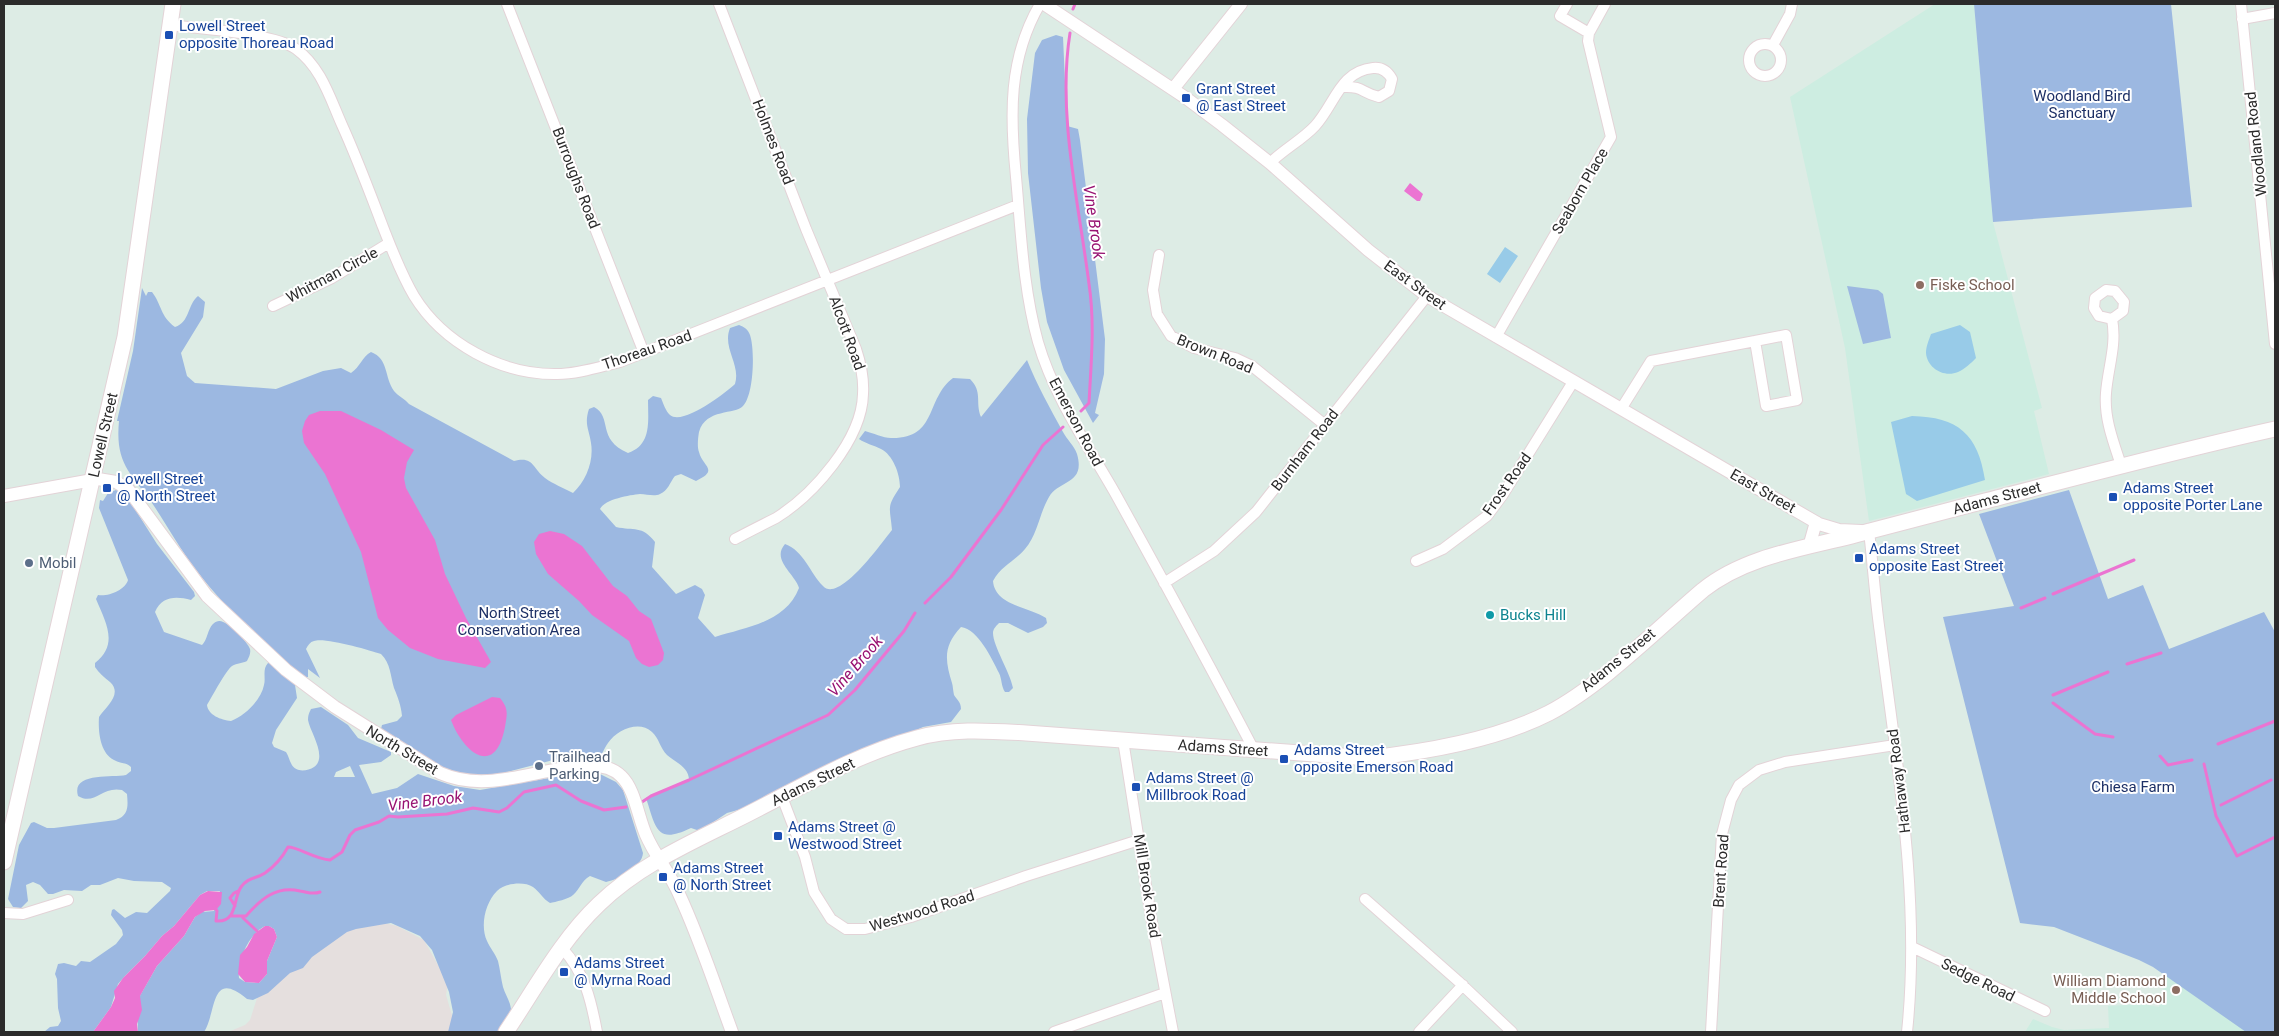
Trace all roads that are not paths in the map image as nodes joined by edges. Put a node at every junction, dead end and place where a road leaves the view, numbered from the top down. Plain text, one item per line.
1 (173, 4) edge
2 (506, 4) edge
3 (719, 4) edge
4 (1040, 4) edge
5 (1044, 4) edge
6 (1241, 4) edge
7 (1567, 4) edge
8 (1606, 4) edge
9 (1792, 4) edge
10 (2241, 4) edge
11 (2275, 13) edge
12 (2242, 19) junction
13 (170, 25) junction
14 (1589, 33) junction
15 (1772, 45) dead end
16 (1342, 87) junction
17 (1173, 89) junction
18 (1270, 163) junction
19 (1018, 205) junction
20 (389, 243) junction
21 (1159, 255) dead end
22 (828, 281) junction
23 (1426, 296) junction
24 (273, 306) dead end
25 (2112, 319) dead end
26 (1496, 337) junction
27 (1754, 341) junction
28 (2275, 344) edge
29 (644, 353) junction
30 (1573, 382) junction
31 (1621, 409) junction
32 (1325, 425) junction
33 (2275, 429) edge
34 (2121, 465) junction
35 (92, 480) junction
36 (4, 496) edge
37 (1816, 522) junction
38 (1869, 532) junction
39 (735, 539) dead end
40 (1809, 547) junction
41 (1416, 561) dead end
42 (1164, 583) junction
43 (1123, 740) junction
44 (1895, 745) junction
45 (1254, 750) junction
46 (782, 797) junction
47 (1139, 840) junction
48 (659, 860) junction
49 (4, 862) edge
50 (1366, 899) dead end
51 (68, 900) dead end
52 (4, 912) edge
53 (1912, 947) junction
54 (562, 948) junction
55 (1463, 985) junction
56 (1165, 993) junction
57 (2045, 1012) dead end
58 (506, 1032) edge
59 (597, 1032) edge
60 (732, 1032) edge
61 (1054, 1032) edge
62 (1173, 1032) edge
63 (1419, 1032) edge
64 (1512, 1032) edge
65 (1711, 1032) edge
66 (1907, 1032) edge

1 - 13 main road, Lowell Street
2 - 29 street, Burroughs Road
3 - 22 street, Holmes Road
4 - 19 street, Emerson Road
5 - 17 street, East Street
6 - 17 street
7 - 14 street
8 - 14 street
9 - 15 street
10 - 12 street, Woodland Road
11 - 12 street
12 - 28 street, Woodland Road
13 - 20 street, Thoreau Road
13 - 35 main road, Lowell Street
14 - 26 street, Seaborn Place
16 - 16 street
16 - 18 street
17 - 18 street, East Street
18 - 23 street, East Street
19 - 22 street, Thoreau Road
19 - 42 street, Emerson Road
20 - 24 street, Whitman Circle
20 - 29 street, Thoreau Road
21 - 32 street, Brown Road
22 - 29 street, Thoreau Road
22 - 39 street, Alcott Road
23 - 26 street, East Street
23 - 32 street, Burnham Road
25 - 34 street
26 - 30 street, East Street
27 - 27 street
27 - 31 street
30 - 31 street, East Street
30 - 41 street, Frost Road
31 - 37 street, East Street
32 - 42 street, Burnham Road
33 - 34 main road, Adams Street
34 - 38 main road, Adams Street
35 - 36 street, North Street
35 - 48 street, North Street
35 - 49 main road, Lowell Street
37 - 38 street, East Street
37 - 40 street
38 - 40 main road, Adams Street
38 - 44 street, Hathaway Road
40 - 45 main road, Adams Street
42 - 45 street, Emerson Road
43 - 45 main road, Adams Street
43 - 46 main road, Adams Street
43 - 47 street, Mill Brook Road
44 - 53 street, Hathaway Road
44 - 65 street, Brent Road
46 - 47 street, Westwood Road
46 - 48 main road, Adams Street
47 - 56 street, Mill Brook Road
48 - 54 main road, Adams Street
48 - 60 street, North Street
50 - 55 street
51 - 52 street
53 - 57 street, Sedge Road
53 - 66 street, Hathaway Road
54 - 58 main road, Adams Street
54 - 59 street
55 - 63 street
55 - 64 street
56 - 61 street
56 - 62 street, Mill Brook Road

